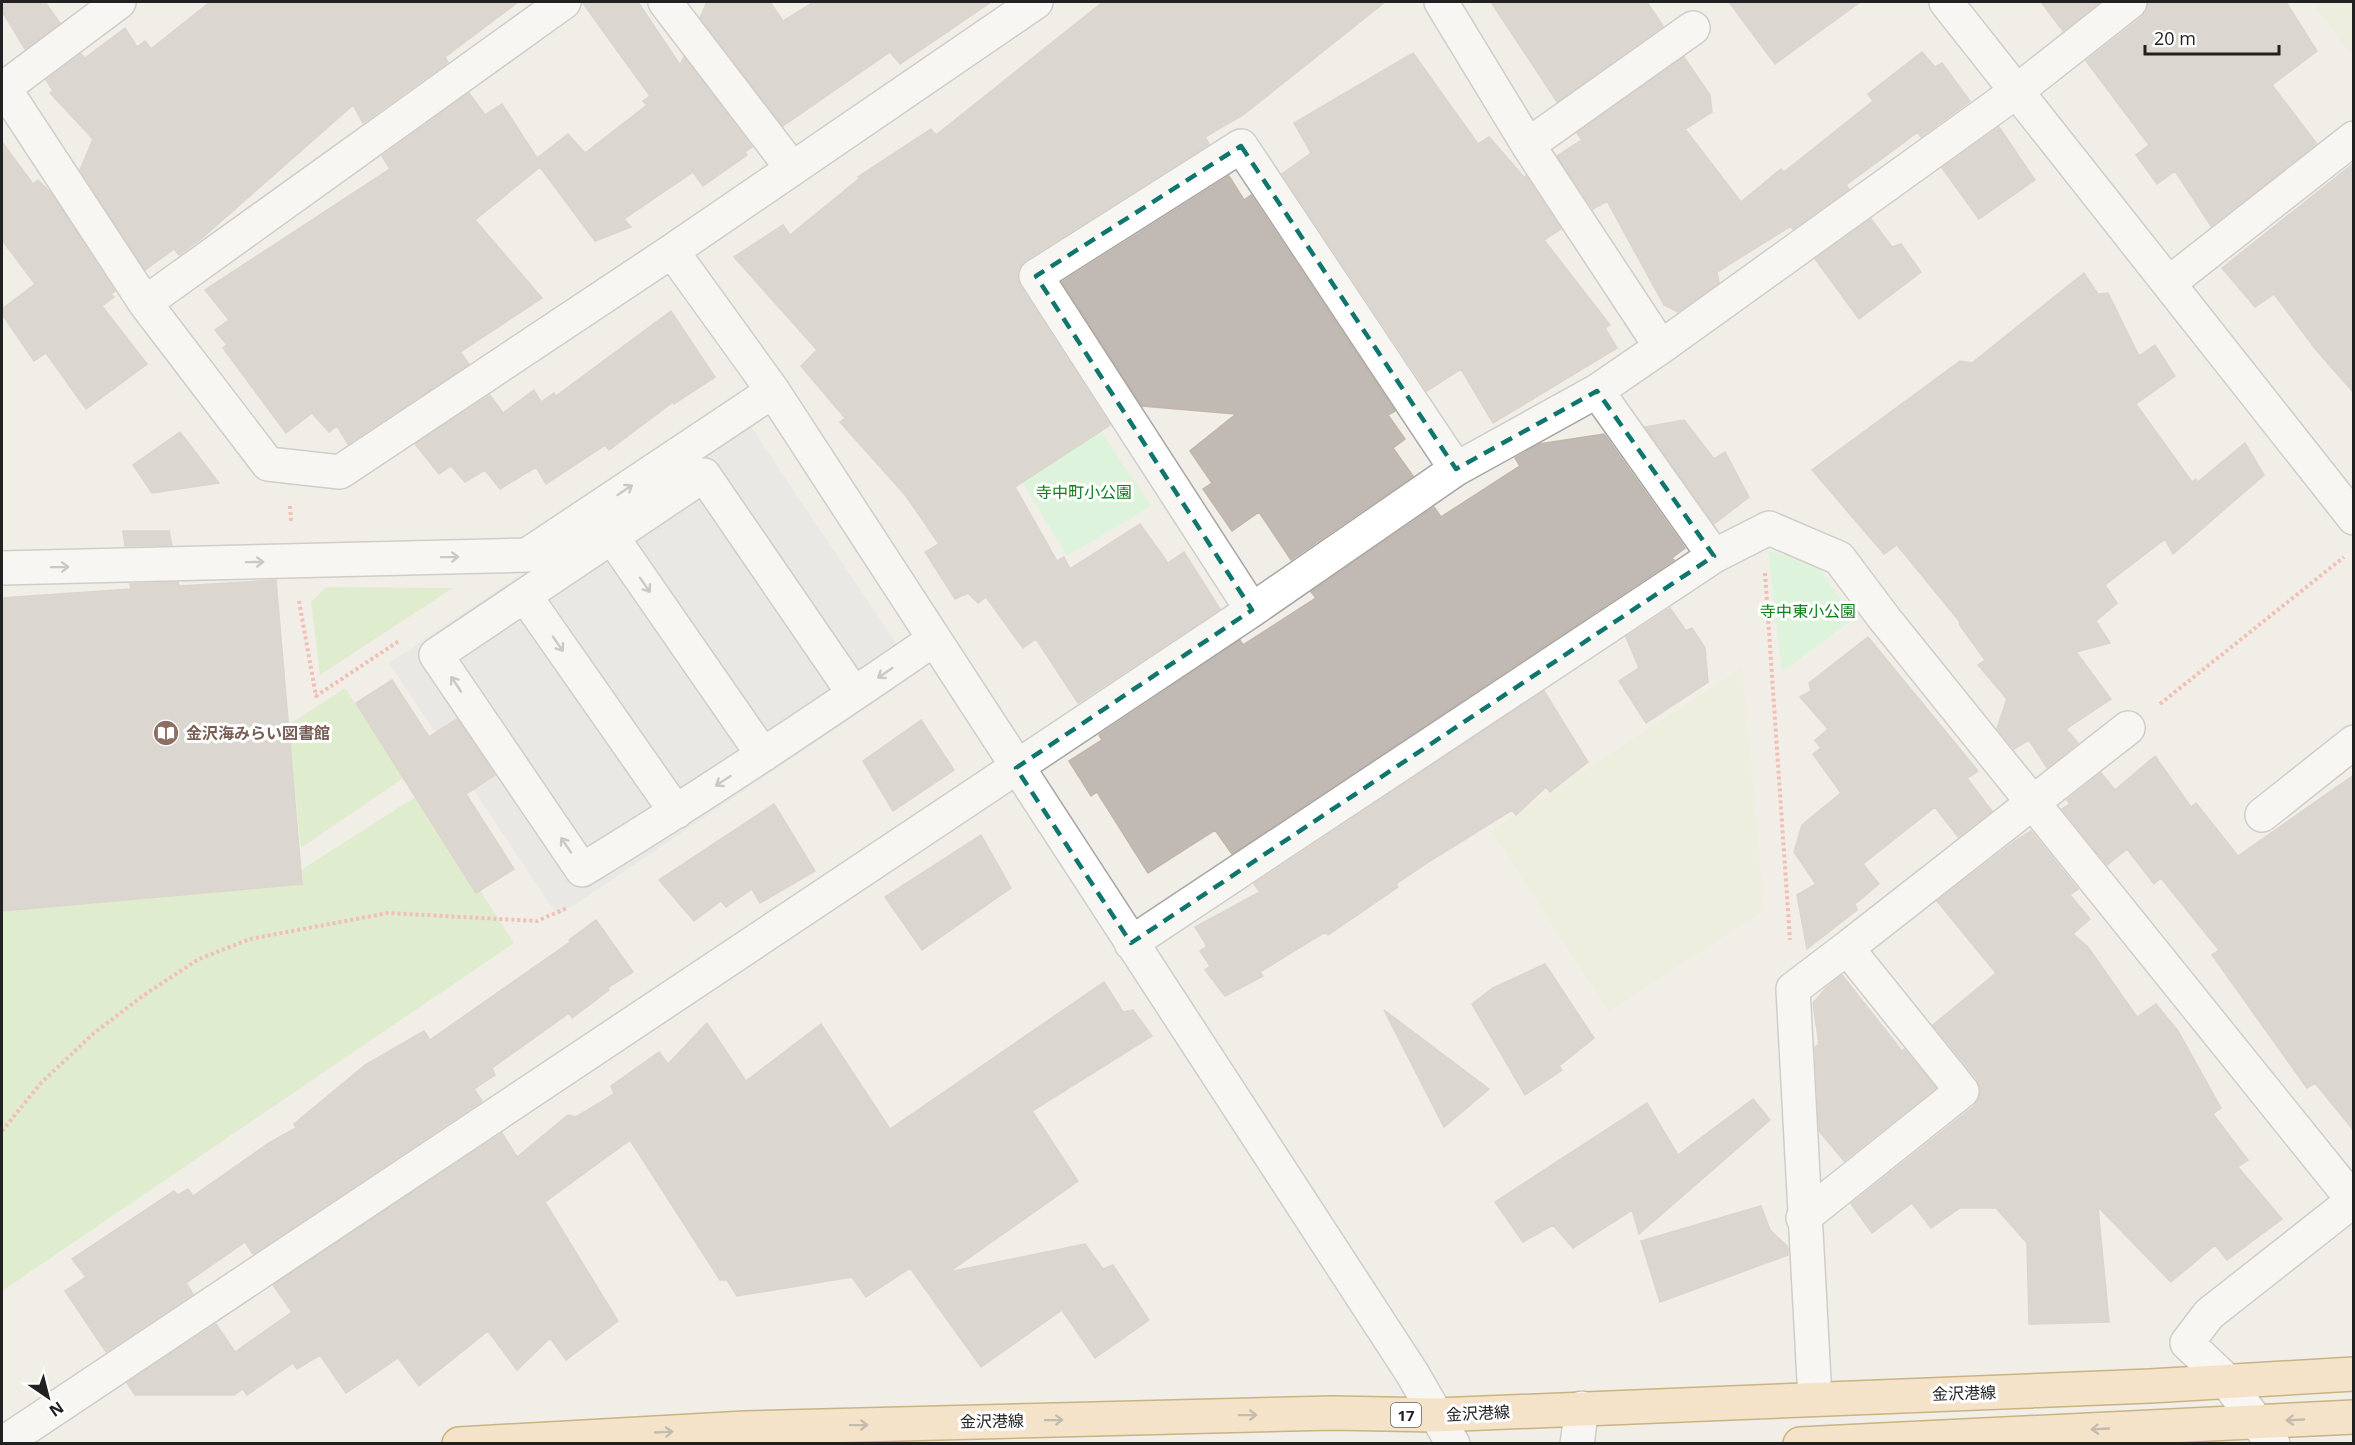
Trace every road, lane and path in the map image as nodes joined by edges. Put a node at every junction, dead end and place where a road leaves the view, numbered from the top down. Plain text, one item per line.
1 (119, 2) edge
2 (564, 2) edge
3 (665, 2) edge
4 (1036, 2) edge
5 (1441, 2) edge
6 (1946, 2) edge
7 (2130, 2) edge
8 (1693, 28) dead end
9 (3, 86) edge
10 (2017, 91) junction
11 (2354, 138) edge
12 (1528, 145) junction
13 (791, 167) junction
14 (672, 251) junction
15 (2169, 283) junction
16 (145, 303) junction
17 (1661, 347) junction
18 (773, 391) junction
19 (1597, 391) junction
20 (288, 466) junction
21 (1456, 469) junction
22 (2354, 518) edge
23 (1762, 532) junction
24 (612, 537) junction
25 (2354, 549) edge
26 (1714, 556) junction
27 (292, 561) junction
28 (2, 568) edge
29 (525, 596) junction
30 (1252, 610) junction
31 (402, 638) dead end
32 (933, 640) junction
33 (854, 694) junction
34 (2128, 728) joint
35 (2354, 742) edge
36 (763, 755) junction
37 (1016, 768) junction
38 (2032, 801) junction
39 (676, 812) junction
40 (2262, 815) dead end
41 (578, 903) dead end
42 (1131, 944) junction
43 (1847, 948) junction
44 (1793, 989) junction
45 (2, 1131) edge
46 (2353, 1200) edge
47 (1803, 1218) junction
48 (2354, 1374) edge
49 (2225, 1379) junction
50 (1815, 1399) junction
51 (1582, 1408) junction
52 (1436, 1415) junction
53 (2354, 1417) edge
54 (2266, 1432) edge
55 (745, 1436) edge
56 (2, 1443) edge
57 (459, 1443) edge
58 (1454, 1443) edge
59 (1577, 1443) edge
60 (1800, 1443) edge

1 - 9 street
2 - 16 street
3 - 13 street
4 - 13 street
5 - 12 street
6 - 10 street
7 - 10 street
8 - 12 street
9 - 16 street
10 - 15 street
10 - 17 street
11 - 15 street
12 - 17 street
13 - 14 street
14 - 18 street
14 - 20 street
15 - 22 street
16 - 20 street
17 - 19 street
27 -> 18 street
18 - 32 street
19 - 21 street
19 - 26 street
20 - 27 path
21 - 30 street
21 - 30 street
23 - 26 street
23 - 38 street
23 - 44 path
24 - 29 street
24 - 33 street
24 -> 36 street
25 - 34 path
26 - 42 street
28 -> 27 street
27 - 31 path
29 -> 39 street
39 -> 29 street
30 - 37 street
32 -> 33 street
32 - 37 street
33 - 36 street
34 - 38 street
35 - 40 street
36 -> 39 street
37 - 42 street
37 - 56 street
38 - 43 street
38 - 46 street
41 - 45 path
42 - 52 street
43 - 44 street
43 - 47 street
44 - 47 street
46 - 49 street
47 - 50 street
48 - 49 main road, 金沢港線 / 17
49 - 50 main road, 金沢港線 / 17
49 - 54 street
50 - 51 main road, 金沢港線 / 17
51 - 52 main road, 金沢港線 / 17
51 - 59 street
55 -> 52 main road, 金沢港線 / 17
52 - 58 street
53 -> 54 main road
54 -> 60 main road
57 -> 55 main road, 金沢港線 / 17

